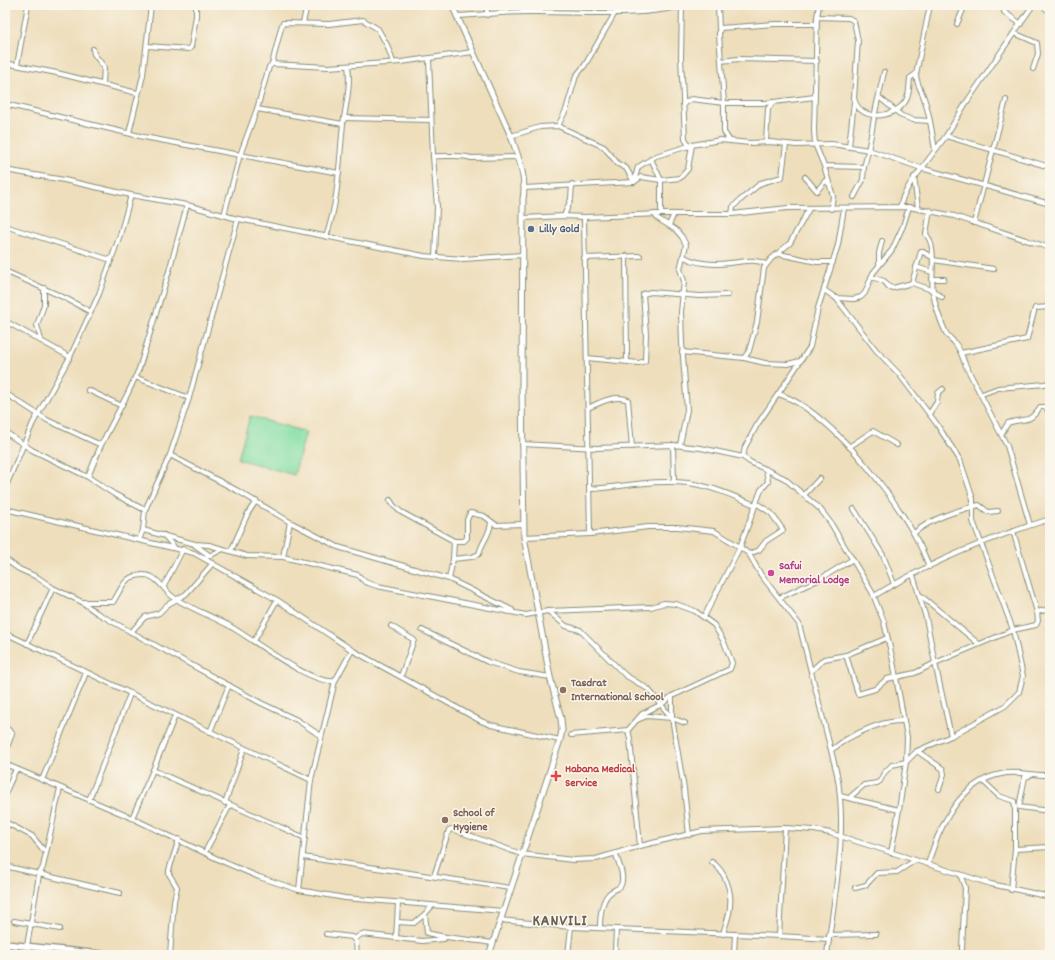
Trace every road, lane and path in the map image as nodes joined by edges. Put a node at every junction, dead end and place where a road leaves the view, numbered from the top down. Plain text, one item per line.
1 (28, 5) edge
2 (151, 5) edge
3 (196, 5) edge
4 (307, 5) edge
5 (452, 5) edge
6 (487, 5) edge
7 (644, 5) edge
8 (718, 5) edge
9 (819, 5) edge
10 (930, 5) edge
11 (965, 5) edge
12 (1006, 5) edge
13 (1033, 5) edge
14 (1040, 5) edge
15 (682, 6) edge
16 (1050, 11) edge
17 (647, 12) junction
18 (615, 13) junction
19 (487, 14) junction
20 (457, 16) junction
21 (817, 17) junction
22 (302, 23) junction
23 (817, 24) junction
24 (957, 24) dead end
25 (1021, 24) junction
26 (719, 30) junction
27 (1014, 32) junction
28 (148, 46) junction
29 (92, 49) dead end
30 (473, 52) junction
31 (429, 59) junction
32 (721, 61) junction
33 (817, 61) junction
34 (5, 62) edge
35 (393, 62) junction
36 (272, 64) junction
37 (17, 66) junction
38 (348, 66) junction
39 (1033, 69) dead end
40 (884, 72) dead end
41 (916, 74) junction
42 (103, 84) junction
43 (137, 93) junction
44 (815, 97) junction
45 (880, 98) junction
46 (1006, 100) dead end
47 (854, 101) junction
48 (773, 102) junction
49 (724, 103) junction
50 (765, 103) junction
51 (5, 104) edge
52 (683, 104) junction
53 (257, 109) junction
54 (768, 109) junction
55 (896, 110) junction
56 (874, 115) junction
57 (344, 118) junction
58 (431, 120) junction
59 (930, 121) junction
60 (343, 124) junction
61 (558, 126) junction
62 (724, 132) junction
63 (129, 133) junction
64 (511, 136) junction
65 (946, 136) junction
66 (720, 140) junction
67 (730, 141) junction
68 (766, 142) junction
69 (786, 144) junction
70 (815, 144) junction
71 (690, 146) junction
72 (849, 146) junction
73 (869, 150) junction
74 (935, 150) junction
75 (993, 150) junction
76 (240, 155) junction
77 (433, 156) junction
78 (518, 157) junction
79 (651, 159) junction
80 (824, 166) junction
81 (1050, 166) edge
82 (864, 167) junction
83 (921, 168) junction
84 (5, 170) edge
85 (339, 173) junction
86 (805, 177) dead end
87 (914, 177) junction
88 (661, 180) junction
89 (634, 182) junction
90 (572, 184) junction
91 (828, 184) junction
92 (983, 186) junction
93 (525, 188) junction
94 (131, 195) junction
95 (854, 197) dead end
96 (1050, 204) edge
97 (187, 205) junction
98 (900, 207) junction
99 (909, 207) junction
100 (844, 208) junction
101 (918, 208) junction
102 (809, 209) junction
103 (831, 209) junction
104 (930, 210) junction
105 (655, 214) junction
106 (661, 214) junction
107 (674, 214) junction
108 (732, 214) junction
109 (224, 215) junction
110 (564, 216) junction
111 (523, 218) junction
112 (584, 218) junction
113 (238, 219) junction
114 (974, 223) junction
115 (669, 225) junction
116 (5, 226) edge
117 (326, 237) junction
118 (882, 241) dead end
119 (930, 245) junction
120 (1050, 248) edge
121 (924, 253) junction
122 (779, 254) junction
123 (523, 255) junction
124 (626, 256) junction
125 (640, 256) dead end
126 (684, 256) junction
127 (435, 258) junction
128 (584, 258) junction
129 (933, 258) junction
130 (111, 260) junction
131 (833, 262) junction
132 (766, 264) junction
133 (879, 265) junction
134 (916, 267) junction
135 (994, 269) dead end
136 (5, 271) edge
137 (932, 272) junction
138 (871, 277) junction
139 (943, 277) dead end
140 (932, 278) junction
141 (912, 283) junction
142 (44, 288) junction
143 (824, 290) junction
144 (932, 290) junction
145 (682, 295) junction
146 (728, 295) dead end
147 (942, 297) dead end
148 (836, 298) junction
149 (1050, 307) edge
150 (91, 312) junction
151 (5, 321) edge
152 (41, 341) junction
153 (682, 352) junction
154 (961, 353) junction
155 (70, 357) junction
156 (587, 358) junction
157 (744, 358) junction
158 (627, 361) junction
159 (801, 361) junction
160 (135, 377) junction
161 (1050, 382) edge
162 (88, 390) dead end
163 (943, 390) dead end
164 (5, 393) edge
165 (778, 394) junction
166 (982, 394) junction
167 (189, 398) junction
168 (122, 406) junction
169 (588, 408) junction
170 (929, 414) junction
171 (38, 415) junction
172 (1050, 416) edge
173 (5, 432) edge
174 (1002, 433) junction
175 (522, 444) junction
176 (24, 445) junction
177 (101, 445) junction
178 (673, 445) junction
179 (680, 445) junction
180 (897, 445) dead end
181 (632, 447) junction
182 (849, 447) junction
183 (588, 448) junction
184 (170, 455) junction
185 (743, 457) junction
186 (766, 469) junction
187 (88, 477) junction
188 (820, 478) dead end
189 (674, 482) junction
190 (5, 488) edge
191 (589, 489) junction
192 (805, 494) junction
193 (390, 500) dead end
194 (256, 501) junction
195 (756, 504) junction
196 (974, 507) junction
197 (5, 509) edge
198 (854, 509) dead end
199 (146, 510) junction
200 (998, 511) dead end
201 (1050, 519) edge
202 (290, 522) junction
203 (491, 522) junction
204 (523, 524) junction
205 (1030, 525) junction
206 (143, 530) junction
207 (1013, 531) junction
208 (914, 533) junction
209 (163, 534) junction
210 (590, 534) junction
211 (524, 537) junction
212 (140, 540) junction
213 (454, 541) junction
214 (982, 543) junction
215 (195, 544) junction
216 (174, 547) junction
217 (740, 547) junction
218 (183, 549) junction
219 (223, 549) junction
220 (231, 551) junction
221 (750, 554) junction
222 (207, 557) junction
223 (284, 557) junction
224 (853, 559) junction
225 (5, 560) edge
226 (453, 560) junction
227 (213, 563) junction
228 (929, 567) junction
229 (913, 575) junction
230 (449, 579) junction
231 (894, 584) junction
232 (164, 586) junction
233 (53, 588) junction
234 (918, 593) junction
235 (874, 596) junction
236 (779, 598) junction
237 (176, 599) junction
238 (277, 600) junction
239 (82, 602) junction
240 (1050, 609) edge
241 (548, 610) junction
242 (537, 611) junction
243 (1037, 612) junction
244 (518, 613) junction
245 (704, 618) junction
246 (391, 626) dead end
247 (422, 630) dead end
248 (1013, 630) junction
249 (131, 632) junction
250 (5, 633) edge
251 (887, 638) junction
252 (254, 641) junction
253 (27, 644) junction
254 (979, 644) junction
255 (352, 650) junction
256 (846, 655) junction
257 (935, 663) junction
258 (811, 671) junction
259 (86, 673) junction
260 (401, 676) junction
261 (550, 677) junction
262 (895, 677) junction
263 (335, 681) junction
264 (229, 685) junction
265 (130, 694) junction
266 (672, 696) junction
267 (662, 704) junction
268 (175, 716) junction
269 (672, 718) junction
270 (904, 721) junction
271 (634, 722) junction
272 (685, 722) dead end
273 (5, 727) edge
274 (628, 730) junction
275 (210, 732) junction
276 (570, 735) dead end
277 (321, 736) junction
278 (951, 736) junction
279 (560, 740) junction
280 (244, 750) junction
281 (831, 750) junction
282 (918, 751) junction
283 (5, 754) edge
284 (906, 762) junction
285 (5, 764) edge
286 (16, 769) junction
287 (153, 770) junction
288 (1050, 775) edge
289 (1038, 776) junction
290 (42, 780) junction
291 (311, 780) junction
292 (983, 781) junction
293 (60, 788) junction
294 (939, 789) dead end
295 (5, 794) edge
296 (840, 796) junction
297 (849, 798) junction
298 (89, 800) junction
299 (225, 803) junction
300 (230, 805) junction
301 (1019, 807) junction
302 (899, 810) junction
303 (1050, 811) edge
304 (1016, 812) junction
305 (132, 818) junction
306 (5, 822) edge
307 (785, 828) junction
308 (689, 835) junction
309 (841, 837) junction
310 (305, 838) junction
311 (179, 839) junction
312 (640, 846) junction
313 (1050, 847) edge
314 (1015, 848) junction
315 (205, 852) junction
316 (46, 853) junction
317 (892, 853) junction
318 (521, 854) junction
319 (616, 854) junction
320 (303, 857) junction
321 (914, 861) junction
322 (712, 862) dead end
323 (928, 864) junction
324 (5, 866) edge
325 (960, 874) junction
326 (39, 875) junction
327 (434, 876) junction
328 (510, 888) junction
329 (855, 888) dead end
330 (299, 890) junction
331 (1011, 890) junction
332 (120, 893) dead end
333 (1050, 897) edge
334 (398, 903) junction
335 (432, 906) junction
336 (503, 912) junction
337 (425, 914) junction
338 (500, 920) junction
339 (14, 921) dead end
340 (396, 922) junction
341 (30, 924) junction
342 (571, 926) junction
343 (600, 928) junction
344 (60, 929) dead end
345 (616, 929) junction
346 (326, 934) dead end
347 (723, 934) junction
348 (735, 934) junction
349 (876, 934) dead end
350 (779, 936) junction
351 (396, 937) junction
352 (829, 937) junction
353 (446, 938) junction
354 (354, 939) junction
355 (492, 942) junction
356 (5, 944) edge
357 (27, 946) junction
358 (962, 949) dead end
359 (110, 955) edge
360 (170, 955) edge
361 (357, 955) edge
362 (489, 955) edge
363 (568, 955) edge
364 (617, 955) edge
365 (734, 955) edge
366 (827, 955) edge

1 - 37 street
2 - 28 street
3 - 28 street
4 - 22 street
5 - 20 main road
6 - 19 street
7 - 17 street
8 - 26 street
9 - 21 street
10 - 41 street
11 - 24 street
12 - 25 street
13 - 25 street
14 - 16 street
15 - 17 street
15 - 52 street
17 - 18 street
18 - 19 street
18 - 61 street
19 - 20 street
20 - 30 main road
21 - 23 street
21 - 47 street
22 - 35 street
22 - 36 street
23 - 26 street
23 - 33 street
25 - 27 street
26 - 32 street
27 - 39 street
27 - 65 street
28 - 43 street
29 - 42 street
30 - 31 street
30 - 64 main road
31 - 35 street
31 - 58 street
32 - 33 street
32 - 49 street
33 - 44 street
34 - 37 street
35 - 38 street
36 - 38 street
36 - 53 street
37 - 42 street
38 - 57 street
40 - 45 street
41 - 55 street
41 - 59 street
42 - 43 street
43 - 63 street
44 - 48 street
44 - 70 street
45 - 55 street
45 - 56 street
46 - 75 street
47 - 56 street
47 - 72 street
48 - 50 street
48 - 54 street
49 - 50 street
49 - 52 street
49 - 62 street
50 - 54 street
51 - 63 street
52 - 71 street
53 - 60 street
53 - 76 street
54 - 68 street
55 - 56 street
55 - 59 street
56 - 73 street
57 - 58 street
57 - 60 street
58 - 77 street
59 - 74 street
60 - 85 street
61 - 64 street
61 - 89 street
62 - 66 street
62 - 67 street
63 - 76 street
64 - 78 main road
65 - 74 street
65 - 75 street
66 - 67 street
66 - 71 street
67 - 68 street
68 - 69 street
69 - 70 street
69 - 108 street
70 - 72 street
70 - 80 street
71 - 79 street
71 - 88 street
72 - 73 street
73 - 82 street
73 - 83 street
74 - 83 street
75 - 81 street
75 - 92 street
76 - 85 street
76 - 109 street
77 - 78 street
77 - 127 street
78 - 93 main road
79 - 88 street
79 - 89 street
80 - 82 street
80 - 91 street
82 - 95 street
83 - 87 street
83 - 92 street
84 - 94 street
85 - 117 street
86 - 91 street
87 - 98 street
87 - 101 street
88 - 89 street
88 - 106 street
89 - 90 street
90 - 93 street
90 - 110 street
91 - 103 street
92 - 96 street
92 - 114 street
93 - 111 main road
94 - 97 street
94 - 130 street
97 - 109 street
97 - 160 street
98 - 99 street
98 - 100 street
99 - 101 street
99 - 133 street
100 - 103 street
100 - 131 street
101 - 104 street
102 - 103 street
102 - 108 street
102 - 122 street
104 - 114 street
104 - 119 street
105 - 106 street
105 - 112 street
105 - 115 street
106 - 107 street
107 - 108 street
107 - 115 street
109 - 113 street
110 - 111 street
110 - 112 street
111 - 123 main road
112 - 128 street
113 - 117 street
113 - 167 street
114 - 120 street
115 - 126 street
116 - 130 street
117 - 127 street
118 - 133 street
119 - 121 street
119 - 129 street
121 - 129 street
121 - 134 street
122 - 131 street
122 - 132 street
123 - 127 street
123 - 175 main road
124 - 125 street
124 - 128 street
124 - 158 street
126 - 132 street
126 - 145 street
128 - 156 street
129 - 135 street
129 - 137 street
130 - 150 street
131 - 143 street
132 - 157 street
133 - 138 street
134 - 137 street
134 - 141 street
136 - 142 street
137 - 140 street
138 - 141 street
138 - 148 street
139 - 140 street
140 - 144 street
141 - 144 street
142 - 150 street
142 - 152 street
143 - 148 street
143 - 159 street
144 - 147 street
144 - 154 street
145 - 146 street
145 - 153 street
145 - 158 street
148 - 170 street
149 - 154 street
150 - 155 street
151 - 152 street
152 - 155 street
153 - 157 street
153 - 179 street
154 - 166 street
155 - 171 street
156 - 158 street
156 - 169 street
157 - 159 street
159 - 165 street
160 - 167 street
160 - 168 street
161 - 166 street
162 - 168 street
163 - 170 street
164 - 171 street
165 - 182 street
165 - 185 street
166 - 174 street
167 - 184 street
168 - 177 street
169 - 181 street
169 - 183 street
170 - 196 street
171 - 176 street
171 - 177 street
172 - 174 street
173 - 176 street
174 - 205 street
175 - 183 street
175 - 204 main road
176 - 187 street
176 - 190 street
177 - 187 street
178 - 179 street
178 - 181 street
178 - 189 street
179 - 185 street
180 - 182 street
181 - 183 street
182 - 208 street
183 - 191 street
184 - 194 street
184 - 199 street
185 - 186 street
186 - 192 street
186 - 195 street
187 - 199 street
188 - 192 street
189 - 191 street
189 - 195 street
191 - 210 street
192 - 224 street
193 - 213 street
194 - 202 street
194 - 220 street
195 - 217 street
195 - 221 street
196 - 200 street
196 - 208 street
196 - 214 street
197 - 212 street
198 - 231 street
199 - 206 street
201 - 205 street
202 - 223 street
202 - 230 street
203 - 204 street
203 - 213 street
203 - 226 street
204 - 211 main road
205 - 207 street
206 - 209 street
206 - 212 street
207 - 214 street
207 - 243 street
208 - 228 street
209 - 215 street
209 - 216 street
210 - 211 street
210 - 217 street
211 - 242 main road
212 - 216 street
213 - 226 street
214 - 228 street
214 - 248 street
215 - 219 street
215 - 222 street
216 - 218 street
217 - 221 street
217 - 245 street
218 - 222 street
218 - 232 street
219 - 220 street
219 - 222 street
220 - 223 street
221 - 236 street
222 - 227 street
223 - 244 street
224 - 235 street
224 - 236 street
225 - 233 street
226 - 230 street
227 - 237 street
227 - 238 street
228 - 229 street
229 - 231 street
229 - 234 street
230 - 244 street
231 - 235 street
232 - 237 street
232 - 239 street
233 - 239 street
233 - 253 street
234 - 254 street
234 - 257 street
235 - 251 street
236 - 258 street
237 - 249 street
237 - 252 street
238 - 252 street
238 - 255 street
239 - 249 street
240 - 243 street
241 - 242 street
241 - 245 street
241 - 267 street
242 - 244 street
242 - 261 main road
243 - 248 street
245 - 266 street
246 - 260 street
247 - 261 street
248 - 254 street
248 - 278 street
249 - 264 street
250 - 253 street
251 - 256 street
251 - 262 street
252 - 263 street
253 - 259 street
254 - 257 street
255 - 260 street
255 - 263 street
256 - 258 street
256 - 262 street
257 - 262 street
257 - 278 street
258 - 281 street
259 - 265 street
259 - 290 street
260 - 279 street
261 - 279 main road
262 - 270 street
263 - 277 street
264 - 275 street
264 - 277 street
265 - 268 street
265 - 298 street
266 - 267 street
266 - 269 street
267 - 269 street
267 - 271 street
268 - 275 street
268 - 287 street
269 - 271 street
269 - 272 street
269 - 308 street
270 - 281 street
270 - 284 street
271 - 274 street
273 - 283 street
274 - 276 street
274 - 312 street
275 - 280 street
277 - 291 street
278 - 282 street
279 - 318 main road
280 - 291 street
280 - 299 street
281 - 296 street
282 - 284 street
282 - 294 street
284 - 297 street
284 - 302 street
285 - 286 street
286 - 290 street
286 - 295 street
287 - 299 street
287 - 305 street
288 - 289 street
289 - 292 street
289 - 301 street
290 - 293 street
291 - 310 street
292 - 304 street
292 - 323 street
293 - 298 street
293 - 316 street
296 - 297 street
296 - 309 street
297 - 302 street
298 - 305 street
299 - 300 street
300 - 310 street
300 - 315 street
301 - 303 street
301 - 304 street
302 - 317 street
304 - 314 street
305 - 311 street
306 - 316 street
307 - 308 street
307 - 309 street
307 - 350 street
308 - 312 street
309 - 317 street
309 - 352 street
310 - 320 street
311 - 315 street
311 - 360 street
312 - 319 street
313 - 314 street
314 - 331 street
315 - 330 street
316 - 326 street
317 - 321 street
318 - 319 street
318 - 327 street
318 - 328 main road
319 - 343 street
320 - 327 street
320 - 330 street
321 - 323 street
321 - 329 street
322 - 347 street
323 - 325 street
324 - 326 street
325 - 331 street
325 - 358 street
326 - 332 street
326 - 341 street
327 - 328 street
328 - 336 main road
330 - 334 street
331 - 333 street
334 - 335 street
334 - 340 street
335 - 336 street
335 - 337 street
336 - 338 main road
337 - 340 street
337 - 353 street
338 - 342 street
338 - 355 main road
339 - 341 street
340 - 351 street
341 - 344 street
341 - 357 street
342 - 343 street
342 - 363 street
343 - 345 street
345 - 347 street
345 - 364 street
346 - 354 street
347 - 348 street
348 - 350 street
348 - 365 street
349 - 352 street
350 - 352 street
351 - 353 street
351 - 354 street
352 - 366 street
353 - 355 street
354 - 361 street
355 - 362 main road
356 - 357 highway
357 - 359 highway

